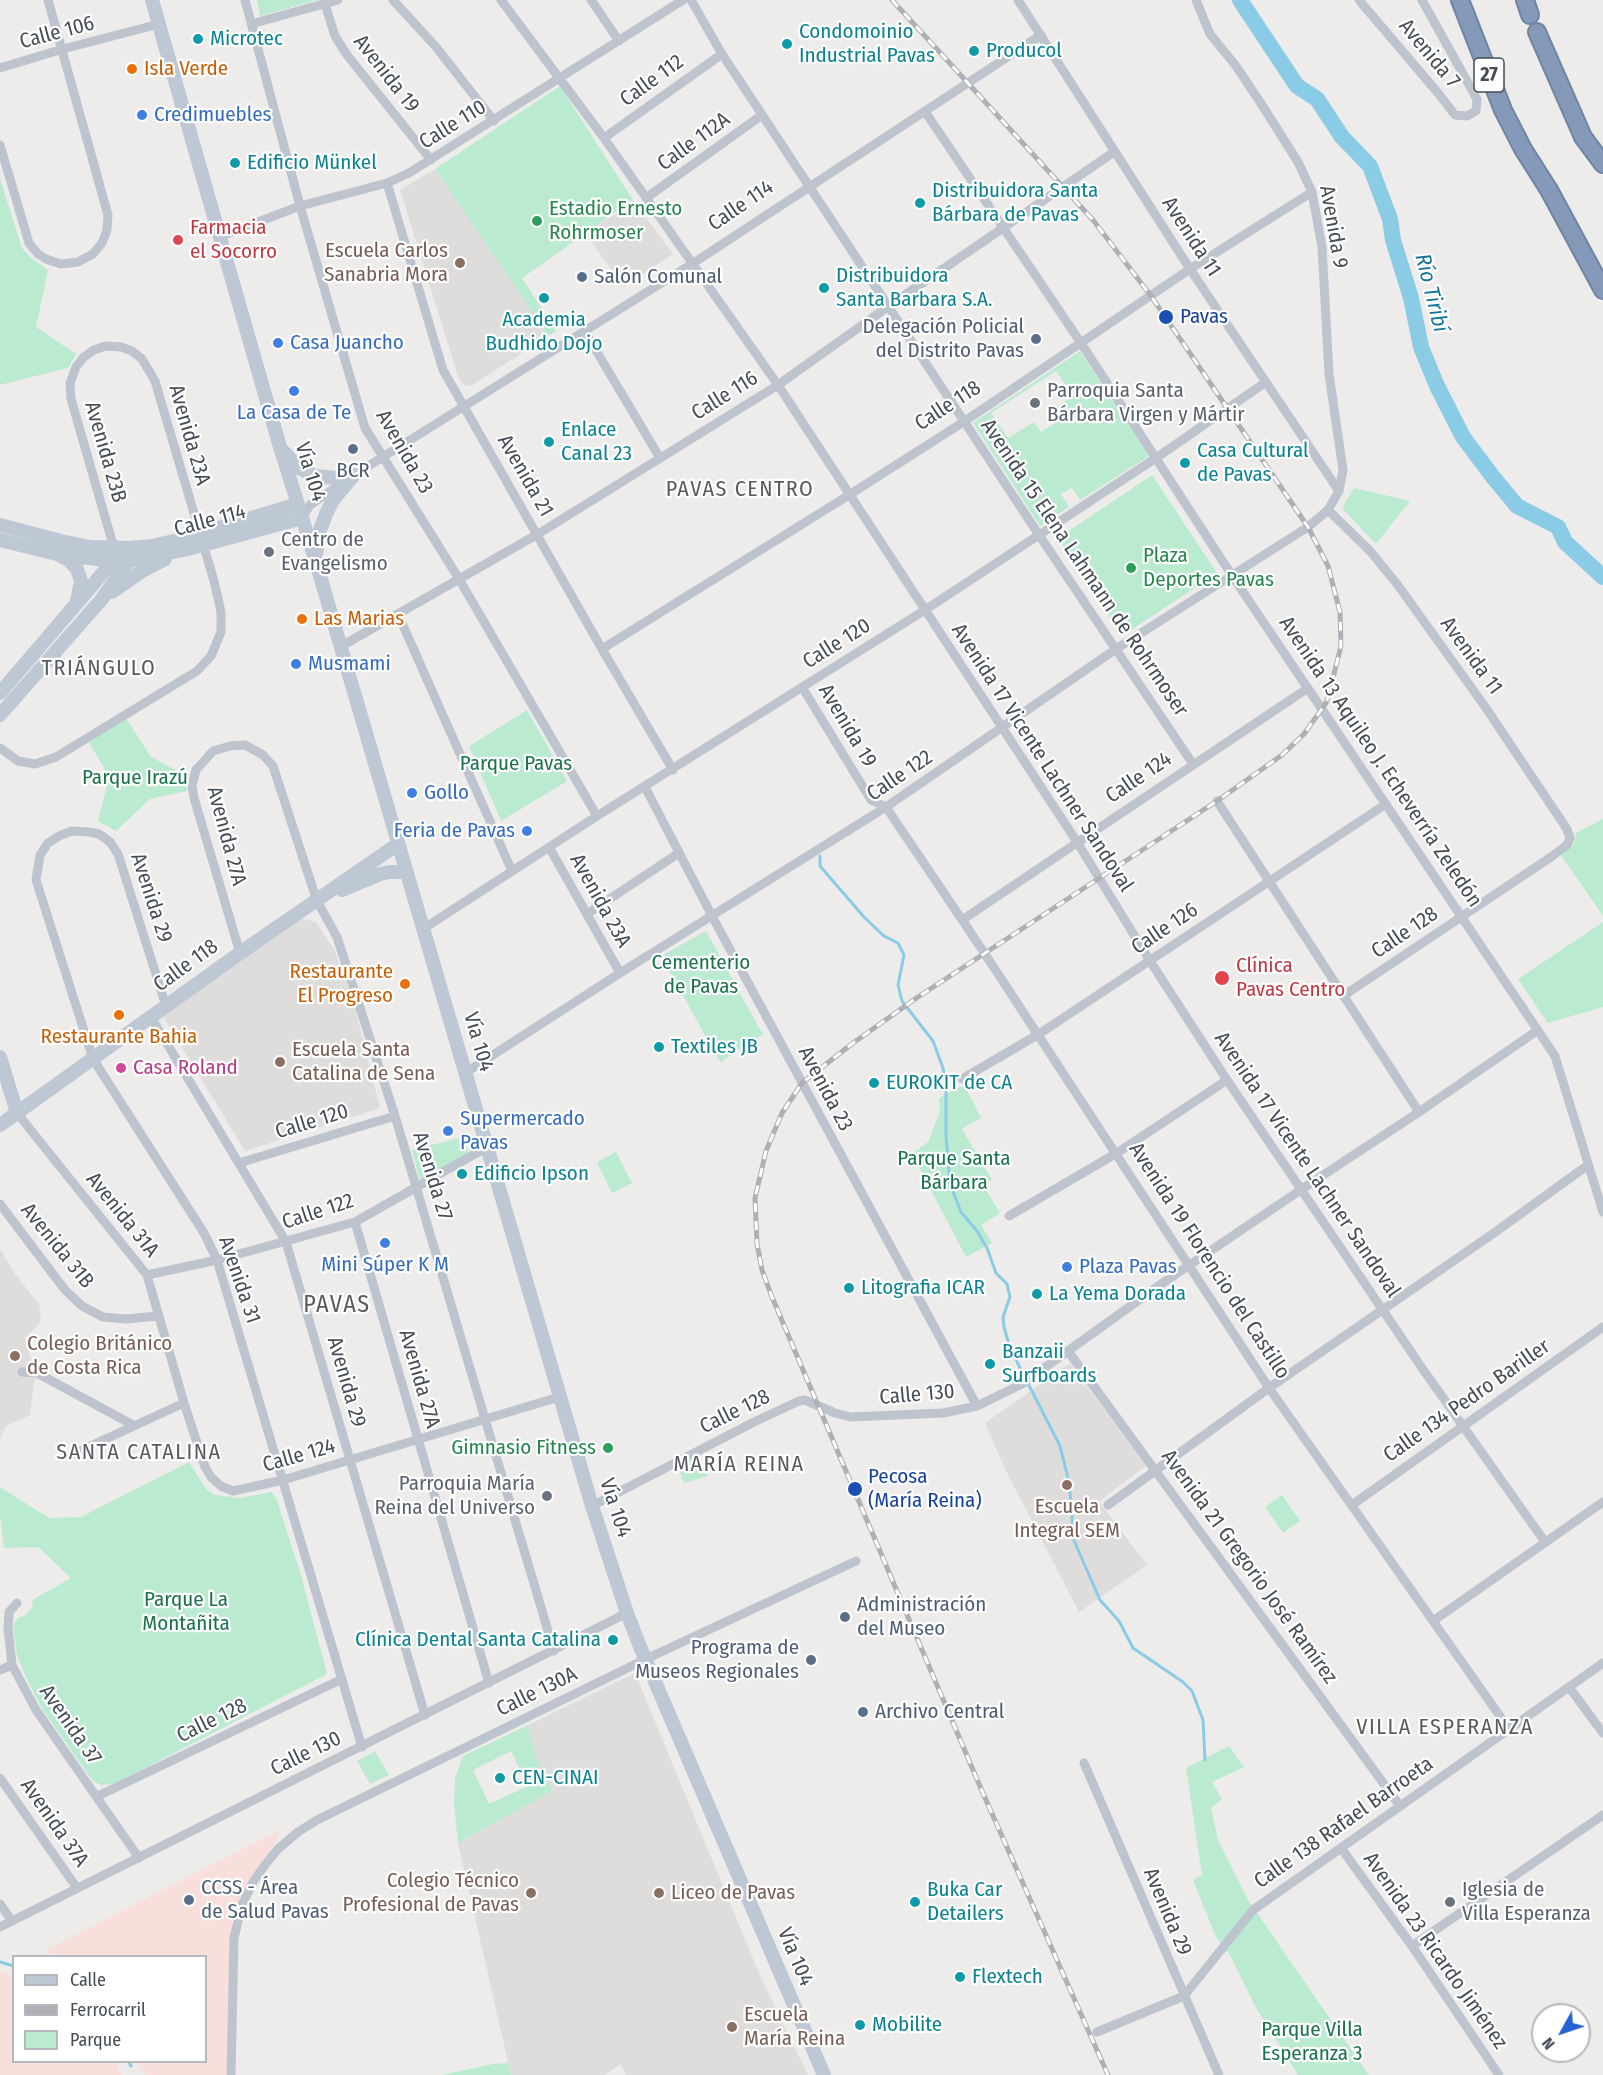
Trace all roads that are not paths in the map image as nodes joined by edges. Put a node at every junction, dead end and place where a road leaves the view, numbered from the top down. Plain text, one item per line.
1 (48, 0) edge
2 (152, 0) edge
3 (245, 0) edge
4 (338, 0) edge
5 (393, 0) edge
6 (501, 0) edge
7 (591, 0) edge
8 (683, 0) edge
9 (691, 0) edge
10 (1018, 0) edge
11 (1196, 0) edge
12 (1359, 0) edge
13 (1422, 0) edge
14 (325, 4) junction
15 (1460, 4) edge
16 (159, 24) junction
17 (251, 24) junction
18 (1537, 32) dead end
19 (1041, 35) junction
20 (619, 41) junction
21 (63, 49) junction
22 (722, 54) junction
23 (0, 68) edge
24 (560, 79) junction
25 (926, 112) junction
26 (762, 115) junction
27 (494, 121) junction
28 (604, 138) junction
29 (0, 145) edge
30 (1114, 152) junction
31 (431, 160) junction
32 (1603, 164) edge
33 (387, 183) junction
34 (810, 186) junction
35 (1312, 192) junction
36 (646, 198) junction
37 (300, 206) junction
38 (1003, 230) junction
39 (221, 236) junction
40 (692, 264) junction
41 (1190, 269) junction
42 (1603, 290) edge
43 (889, 306) junction
44 (585, 332) junction
45 (1081, 343) junction
46 (105, 346) joint
47 (1266, 382) junction
48 (778, 385) junction
49 (463, 407) junction
50 (965, 421) junction
51 (280, 447) junction
52 (384, 456) junction
53 (660, 458) junction
54 (1156, 458) junction
55 (354, 475) junction
56 (1339, 491) junction
57 (849, 495) junction
58 (304, 509) junction
59 (1328, 510) junction
60 (0, 525) edge
61 (538, 534) junction
62 (1039, 535) junction
63 (0, 540) edge
64 (201, 540) junction
65 (188, 549) junction
66 (57, 554) junction
67 (113, 554) junction
68 (129, 554) junction
69 (316, 562) junction
70 (1231, 574) junction
71 (459, 579) junction
72 (101, 600) junction
73 (76, 605) junction
74 (925, 610) junction
75 (398, 614) junction
76 (340, 647) junction
77 (602, 649) junction
78 (1116, 649) junction
79 (802, 687) junction
80 (1308, 688) junction
81 (0, 693) edge
82 (0, 715) edge
83 (1002, 729) junction
84 (230, 746) joint
85 (0, 747) edge
86 (1193, 764) junction
87 (673, 770) junction
88 (645, 787) junction
89 (1217, 801) dead end
90 (1386, 804) junction
91 (886, 807) junction
92 (597, 816) junction
93 (72, 831) joint
94 (1569, 834) joint
95 (1077, 842) junction
96 (398, 844) junction
97 (549, 847) junction
98 (679, 853) junction
99 (512, 871) junction
100 (406, 872) junction
101 (1268, 882) junction
102 (334, 889) junction
103 (317, 901) junction
104 (587, 914) junction
105 (712, 916) junction
106 (1462, 917) junction
107 (962, 920) junction
108 (423, 929) junction
109 (240, 953) junction
110 (1150, 961) junction
111 (620, 973) junction
112 (1343, 996) junction
113 (166, 1006) junction
114 (151, 1017) junction
115 (1538, 1030) junction
116 (1039, 1034) junction
117 (0, 1057) edge
118 (93, 1059) junction
119 (465, 1073) junction
120 (962, 1079) dead end
121 (1227, 1080) junction
122 (1419, 1112) junction
123 (17, 1113) junction
124 (395, 1116) junction
125 (0, 1125) edge
126 (487, 1147) junction
127 (1117, 1153) junction
128 (239, 1163) junction
129 (1588, 1165) junction
130 (416, 1188) junction
131 (1302, 1189) junction
132 (0, 1204) edge
133 (1603, 1212) edge
134 (1009, 1216) dead end
135 (355, 1222) junction
136 (286, 1242) junction
137 (217, 1260) junction
138 (1189, 1266) junction
139 (147, 1275) junction
140 (1382, 1309) junction
141 (158, 1316) junction
142 (1603, 1327) edge
143 (1068, 1351) junction
144 (22, 1372) dead end
145 (1269, 1388) junction
146 (560, 1397) junction
147 (799, 1401) joint
148 (184, 1403) junction
149 (977, 1406) junction
150 (484, 1419) junction
151 (133, 1425) junction
152 (1463, 1426) junction
153 (417, 1438) junction
154 (73, 1454) dead end
155 (350, 1460) junction
156 (1156, 1470) junction
157 (282, 1480) junction
158 (221, 1486) joint
159 (1603, 1502) edge
160 (1107, 1504) dead end
161 (1352, 1505) junction
162 (592, 1506) junction
163 (1545, 1542) junction
164 (856, 1561) dead end
165 (17, 1603) dead end
166 (627, 1613) junction
167 (1433, 1621) junction
168 (554, 1651) junction
169 (646, 1659) junction
170 (1603, 1663) edge
171 (12, 1665) junction
172 (0, 1670) edge
173 (342, 1679) junction
174 (489, 1683) junction
175 (1569, 1687) junction
176 (425, 1715) junction
177 (1509, 1729) junction
178 (1603, 1733) edge
179 (362, 1747) junction
180 (1084, 1763) dead end
181 (0, 1778) edge
182 (98, 1797) junction
183 (1400, 1806) junction
184 (1603, 1815) edge
185 (1341, 1848) junction
186 (139, 1858) junction
187 (77, 1888) junction
188 (0, 1904) edge
189 (12, 1921) junction
190 (0, 1927) edge
191 (1412, 1946) junction
192 (1184, 1996) junction
193 (1097, 2032) dead end
194 (231, 2075) edge
195 (824, 2075) edge
196 (1219, 2075) edge
197 (1499, 2075) edge

1 - 21 street
2 - 16 main road, Vía 104
3 - 17 street, Avenida 23
4 - 14 street
5 - 27 street
6 - 24 street, Avenida 17 Vicente Lachner Sandoval
7 - 20 street
8 - 20 street, Calle 110
9 - 22 street, Avenida 15 Elena Lahmann de Rohrmoser
10 - 19 street, Avenida 11
11 - 35 street, Avenida 9
12 - 13 street, Avenida 7
14 - 17 street
14 - 31 street, Avenida 19
15 - 42 highway, 27
16 - 21 street, Calle 106
16 - 39 main road, Vía 104
17 - 37 street, Avenida 23
18 - 32 highway
19 - 25 street, Calle 114
19 - 30 street, Avenida 11
20 - 24 street, Calle 110
21 - 23 street, Calle 106
21 - 29 street
22 - 26 street, Avenida 15 Elena Lahmann de Rohrmoser
22 - 28 street, Calle 112
24 - 27 street, Calle 110
24 - 28 street, Avenida 17 Vicente Lachner Sandoval
25 - 34 street, Calle 114
25 - 38 street, Avenida 13 Aquileo J. Echeverría Zeledón
26 - 34 street, Avenida 15 Elena Lahmann de Rohrmoser
26 - 36 street, Calle 112A
27 - 31 street, Calle 110
28 - 36 street, Avenida 17 Vicente Lachner Sandoval
30 - 38 street, Calle 116
30 - 41 street, Avenida 11
31 - 33 street, Calle 110
33 - 37 street, Calle 110
33 - 49 street, Avenida 21
34 - 40 street, Calle 114
34 - 43 street, Avenida 15 Elena Lahmann de Rohrmoser
35 - 41 street, Calle 118
35 - 56 street, Avenida 9
36 - 40 street, Avenida 17 Vicente Lachner Sandoval
37 - 39 street, Calle 110
37 - 52 street, Avenida 23
38 - 43 street, Calle 116
38 - 45 street, Avenida 13 Aquileo J. Echeverría Zeledón
39 - 51 main road, Vía 104
40 - 44 street, Calle 114
40 - 48 street, Avenida 17 Vicente Lachner Sandoval
41 - 45 street, Calle 118
41 - 47 street, Avenida 11
43 - 48 street, Calle 116
43 - 50 street, Avenida 15 Elena Lahmann de Rohrmoser
44 - 49 street, Calle 114
44 - 53 street
45 - 50 street, Calle 118
45 - 54 street, Avenida 13 Aquileo J. Echeverría Zeledón
46 - 64 street, Avenida 23A
46 - 67 street, Avenida 23B
47 - 54 street, Calle 120
47 - 56 street, Avenida 11
48 - 53 street, Calle 116
48 - 57 street, Avenida 17 Vicente Lachner Sandoval
49 - 52 street, Calle 114
49 - 61 street, Avenida 21
50 - 57 street, Calle 118
50 - 62 street, Avenida 15 Elena Lahmann de Rohrmoser
51 - 55 main road
51 - 58 main road, Vía 104
52 - 55 street, Calle 114
52 - 71 street, Avenida 23
53 - 61 street, Calle 116
54 - 62 street, Calle 120
54 - 70 street, Avenida 13 Aquileo J. Echeverría Zeledón
55 - 58 street, Calle 114
55 - 69 main road
56 - 59 street, Calle 122
57 - 74 street, Avenida 17 Vicente Lachner Sandoval
57 - 77 street, Calle 118
58 - 64 main road, Calle 114
58 - 69 main road, Vía 104
59 - 70 street, Calle 122
59 - 94 street, Avenida 11
60 - 67 main road
61 - 71 street, Calle 116
61 - 77 street, Avenida 21
62 - 74 street, Calle 120
62 - 78 street, Avenida 15 Elena Lahmann de Rohrmoser
63 - 66 main road
64 - 65 main road, Calle 114
64 - 68 main road, Calle 114
64 - 85 street, Avenida 23A
65 - 68 main road, Calle 114
65 - 72 main road
66 - 67 main road
66 - 73 main road
67 - 68 main road, Calle 114
67 - 73 main road
68 - 72 main road
69 - 76 main road, Vía 104
70 - 78 street, Calle 122
70 - 80 street, Avenida 13 Aquileo J. Echeverría Zeledón
71 - 75 street, Calle 116
71 - 92 street, Avenida 23
72 - 82 main road
73 - 81 main road
74 - 79 street, Calle 120
74 - 83 street, Avenida 17 Vicente Lachner Sandoval
75 - 76 street, Calle 116
75 - 99 street
76 - 96 main road, Vía 104
77 - 87 street, Avenida 21
78 - 83 street, Calle 122
78 - 86 street, Avenida 15 Elena Lahmann de Rohrmoser
79 - 87 street, Calle 120
79 - 91 street, Avenida 19
80 - 86 street, Calle 124
80 - 90 street, Avenida 13 Aquileo J. Echeverría Zeledón
83 - 91 street, Calle 122
83 - 95 street, Avenida 17 Vicente Lachner Sandoval
84 - 103 street, Avenida 27
84 - 109 street, Avenida 27A
86 - 95 street, Calle 124
87 - 88 street, Calle 120
88 - 92 street, Calle 120
88 - 98 street, Avenida 23
89 - 101 street
90 - 101 street, Calle 126
90 - 106 street, Avenida 13 Aquileo J. Echeverría Zeledón
91 - 105 street, Calle 122
91 - 107 street, Avenida 19 Florencio del Castillo
92 - 97 street, Calle 120
93 - 113 street, Avenida 29
93 - 118 street, Avenida 31
94 - 106 street, Calle 128
95 - 107 street, Calle 124
95 - 110 street, Avenida 17 Vicente Lachner Sandoval
96 - 100 main road, Vía 104
96 - 102 main road, Calle 118
97 - 99 street, Calle 120
97 - 104 street, Avenida 23A
98 - 104 street
98 - 105 street, Avenida 23
99 - 108 street, Calle 120
100 - 102 main road
100 - 108 main road, Vía 104
101 - 110 street, Calle 126
101 - 112 street
102 - 103 main road, Calle 118
103 - 109 main road, Calle 118
103 - 124 street, Avenida 27
104 - 111 street, Avenida 23A
105 - 111 street, Calle 122
105 - 149 street, Avenida 23
106 - 112 street, Calle 128
106 - 115 street, Avenida 13 Aquileo J. Echeverría Zeledón
107 - 116 street, Avenida 19 Florencio del Castillo
108 - 119 main road, Vía 104
109 - 113 main road, Calle 118
110 - 116 street, Calle 126
110 - 121 street, Avenida 17 Vicente Lachner Sandoval
111 - 119 street, Calle 122
112 - 122 street
113 - 114 main road, Calle 118
114 - 118 main road, Calle 118
114 - 128 street, Avenida 29
115 - 122 street, Calle 130
115 - 129 street, Avenida 13 Aquileo J. Echeverría Zeledón
116 - 120 street, Calle 126
116 - 127 street, Avenida 19 Florencio del Castillo
117 - 123 main road
118 - 123 main road, Calle 118
118 - 137 street, Avenida 31
119 - 126 main road, Vía 104
121 - 127 street
121 - 131 street, Avenida 17 Vicente Lachner Sandoval
122 - 131 street, Calle 130
123 - 125 main road, Calle 118
123 - 139 street, Avenida 31A
124 - 128 street, Calle 120
124 - 130 street, Avenida 27
126 - 130 street, Calle 122
126 - 146 main road, Vía 104
127 - 134 street
127 - 138 street, Avenida 19 Florencio del Castillo
128 - 136 street, Avenida 29
129 - 133 street, Avenida 13 Aquileo J. Echeverría Zeledón
129 - 140 street
130 - 135 street, Calle 122
130 - 150 street, Avenida 27
131 - 138 street, Calle 130
131 - 140 street, Avenida 17 Vicente Lachner Sandoval
132 - 141 street, Avenida 31B
135 - 136 street, Calle 122
135 - 153 street, Avenida 27A
136 - 137 street, Calle 122
136 - 155 street, Avenida 29
137 - 139 street, Calle 122
137 - 157 street, Avenida 31
138 - 143 street, Calle 130
138 - 145 street, Avenida 19 Florencio del Castillo
139 - 141 street, Avenida 31A
140 - 145 street
140 - 152 street, Avenida 17 Vicente Lachner Sandoval
141 - 148 street, Avenida 31A
142 - 152 street, Calle 134 Pedro Bariller
143 - 149 street, Calle 130
143 - 156 street, Avenida 21 Gregorio José Ramírez
144 - 151 street
145 - 156 street
145 - 161 street, Avenida 19 Florencio del Castillo
146 - 150 street, Calle 124
146 - 162 main road, Vía 104
147 - 149 street, Calle 130
147 - 162 street, Calle 128
148 - 151 street
148 - 158 street, Avenida 31A
150 - 153 street, Calle 124
150 - 168 street, Avenida 27
151 - 154 street
152 - 161 street, Calle 134 Pedro Bariller
152 - 163 street, Avenida 17 Vicente Lachner Sandoval
153 - 155 street, Calle 124
153 - 174 street, Avenida 27A
155 - 157 street, Calle 124
155 - 176 street, Avenida 29
156 - 160 street
156 - 183 street, Avenida 21 Gregorio José Ramírez
157 - 158 street, Calle 124
157 - 173 street, Avenida 31
159 - 163 street
161 - 167 street, Avenida 19 Florencio del Castillo
162 - 166 main road, Vía 104
163 - 167 street
164 - 169 street, Calle 130A
165 - 171 street, Avenida 37
166 - 168 street, Calle 130
166 - 169 main road, Vía 104
167 - 177 street, Avenida 19 Florencio del Castillo
168 - 174 street, Calle 130
169 - 194 street, Calle 130A
169 - 195 main road, Vía 104
170 - 175 street, Calle 138 Rafael Barroeta
171 - 172 street
171 - 182 street, Avenida 37
173 - 179 street, Avenida 31
173 - 182 street, Calle 128
174 - 176 street, Calle 130
175 - 177 street, Calle 138 Rafael Barroeta
175 - 178 street
176 - 179 street, Calle 130
177 - 183 street, Calle 138 Rafael Barroeta
179 - 186 street, Calle 130
180 - 192 street, Avenida 29
181 - 187 street, Avenida 37A
182 - 186 street, Avenida 37
183 - 185 street, Calle 138 Rafael Barroeta
184 - 191 street
185 - 191 street, Avenida 23 Ricardo Jiménez
185 - 192 street, Calle 138 Rafael Barroeta
186 - 187 street, Calle 130
187 - 189 street, Calle 130
188 - 189 street
189 - 190 street, Calle 130
191 - 197 street, Avenida 23 Ricardo Jiménez
192 - 193 street
192 - 196 street, Avenida 29

